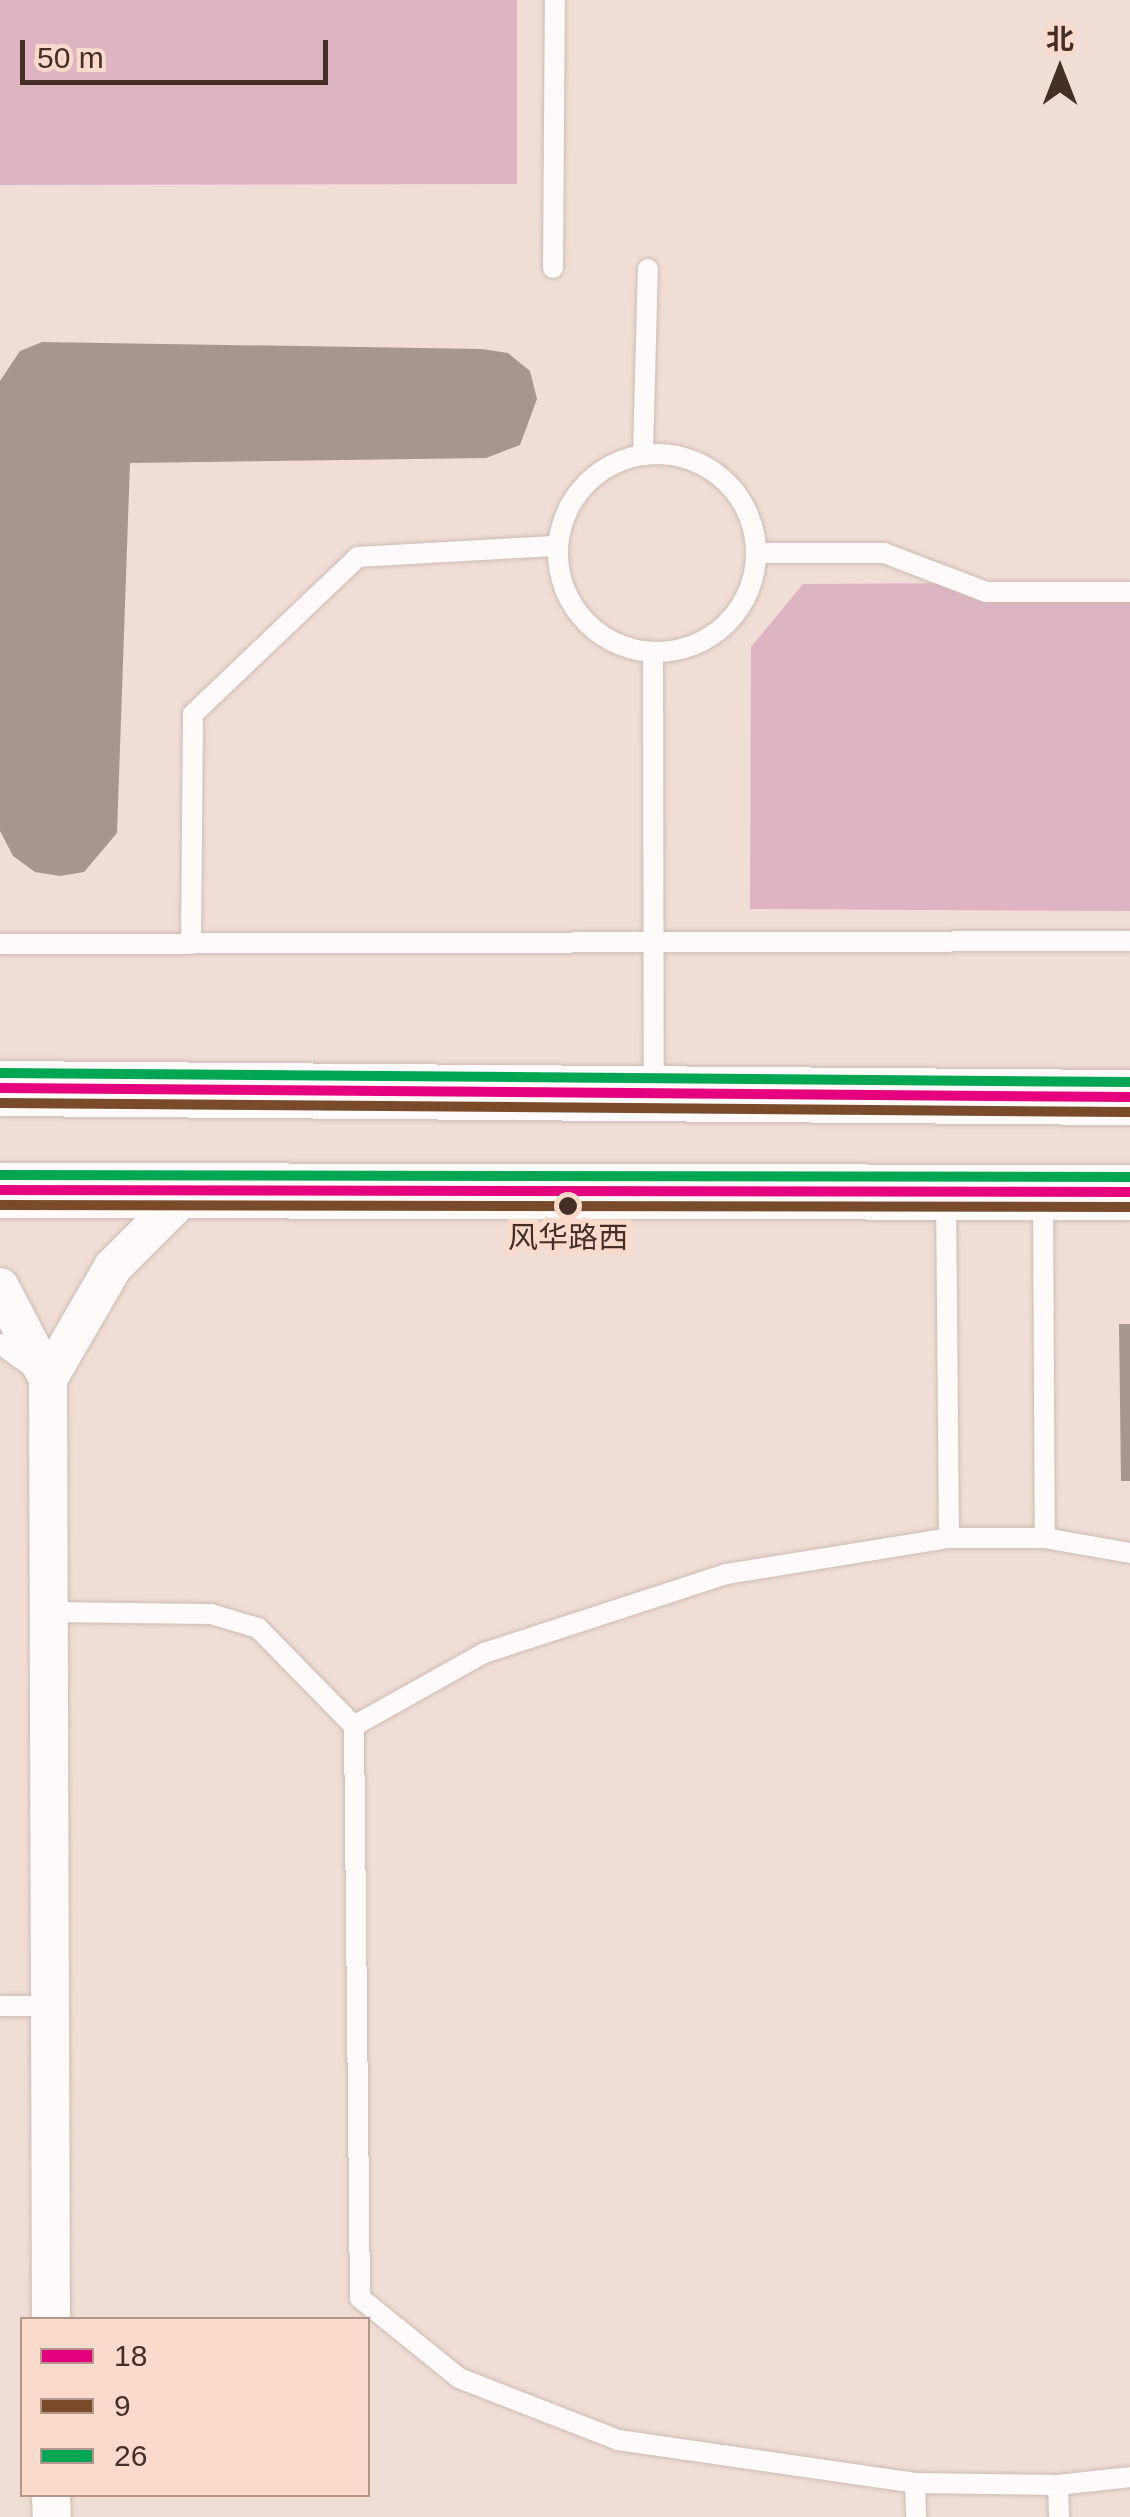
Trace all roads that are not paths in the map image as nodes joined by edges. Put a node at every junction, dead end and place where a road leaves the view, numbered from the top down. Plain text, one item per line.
1 (555, 0) edge
2 (553, 268) dead end
3 (648, 269) dead end
4 (643, 454) junction
5 (557, 546) junction
6 (758, 553) junction
7 (1130, 592) edge
8 (654, 653) junction
9 (1130, 941) edge
10 (654, 942) junction
11 (0, 944) edge
12 (191, 944) junction
13 (0, 1088) edge
14 (654, 1092) junction
15 (1130, 1096) edge
16 (0, 1190) edge
17 (190, 1191) junction
18 (946, 1192) junction
19 (1043, 1192) junction
20 (1130, 1192) edge
21 (0, 1287) edge
22 (0, 1344) edge
23 (48, 1379) junction
24 (948, 1538) junction
25 (1045, 1538) junction
26 (1130, 1553) edge
27 (48, 1612) junction
28 (354, 1726) junction
29 (0, 2006) edge
30 (50, 2006) junction
31 (51, 2317) edge
32 (1130, 2478) edge
33 (915, 2484) junction
34 (1058, 2486) junction
35 (916, 2517) edge
36 (1059, 2517) edge

1 - 2 lane
3 - 4 lane
4 - 5 lane
4 - 6 lane
5 - 8 lane
5 - 12 lane
6 - 7 lane
6 - 8 lane
8 - 10 lane
9 - 10 lane
10 - 12 lane
10 - 14 lane
11 - 12 lane
13 - 14 main road
14 - 15 main road
16 - 17 main road
17 - 18 main road
17 - 23 street
18 - 19 main road
18 - 24 lane
19 - 20 main road
19 - 25 lane
21 - 23 street
22 - 23 lane
23 - 27 street
24 - 25 lane
24 - 28 lane
25 - 26 lane
27 - 28 lane
27 - 30 street
28 - 33 lane
29 - 30 lane
30 - 31 street
32 - 34 lane
33 - 34 lane
33 - 35 lane
34 - 36 lane

